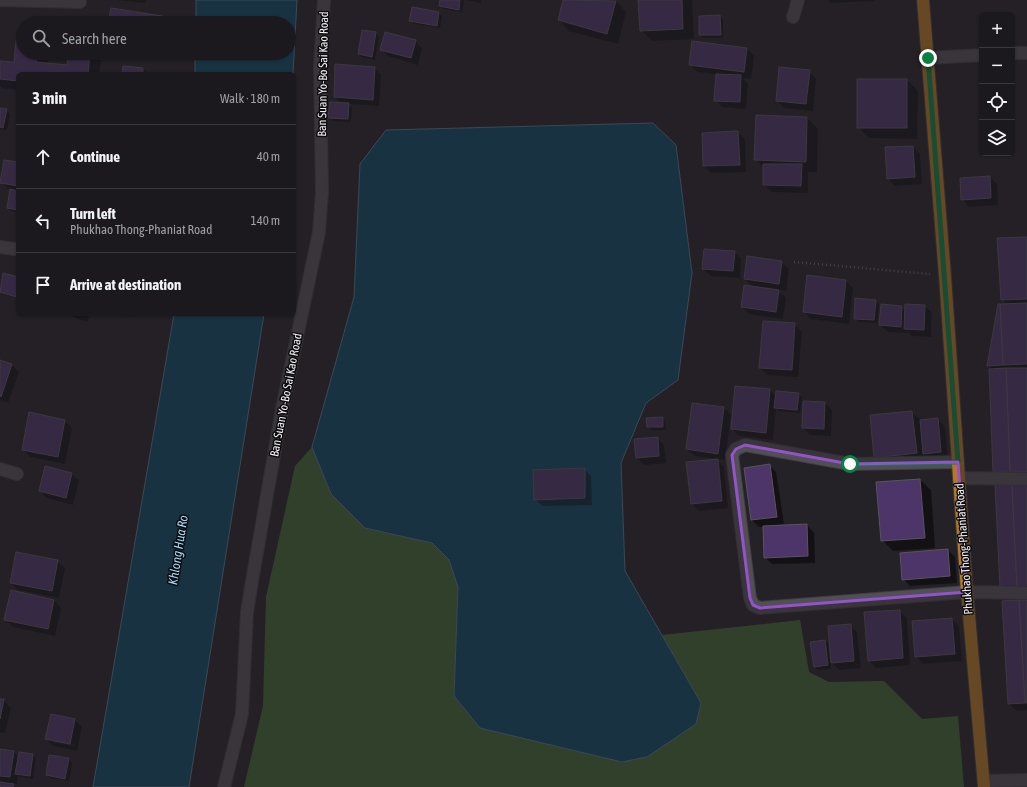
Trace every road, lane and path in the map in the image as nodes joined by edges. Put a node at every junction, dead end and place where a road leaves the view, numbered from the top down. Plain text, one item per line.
1 (0, 0) edge
2 (324, 0) edge
3 (798, 0) edge
4 (922, 0) edge
5 (80, 2) dead end
6 (793, 18) dead end
7 (1015, 53) edge
8 (1027, 53) edge
9 (979, 55) edge
10 (928, 58) junction
11 (0, 247) edge
12 (16, 248) edge
13 (794, 262) dead end
14 (945, 276) junction
15 (958, 462) junction
16 (0, 469) edge
17 (17, 474) dead end
18 (959, 478) junction
19 (1027, 479) edge
20 (967, 592) junction
21 (1027, 593) edge
22 (1027, 780) edge
23 (984, 784) edge
24 (224, 787) edge

1 - 5 street
2 - 24 street, Ban Suan Yo-Bo Sai Kao Road
3 - 6 street
4 - 10 main road, Phukhao Thong-Phaniat Road
7 - 8 street
9 - 10 street
10 - 14 main road, Phukhao Thong-Phaniat Road
11 - 12 street
13 - 14 path
14 - 15 main road, Phukhao Thong-Phaniat Road
15 - 18 main road, Phukhao Thong-Phaniat Road
15 - 20 street
16 - 17 street
18 - 19 street
18 - 20 main road, Phukhao Thong-Phaniat Road
20 - 21 street
20 - 23 main road, Phukhao Thong-Phaniat Road
22 - 23 street

